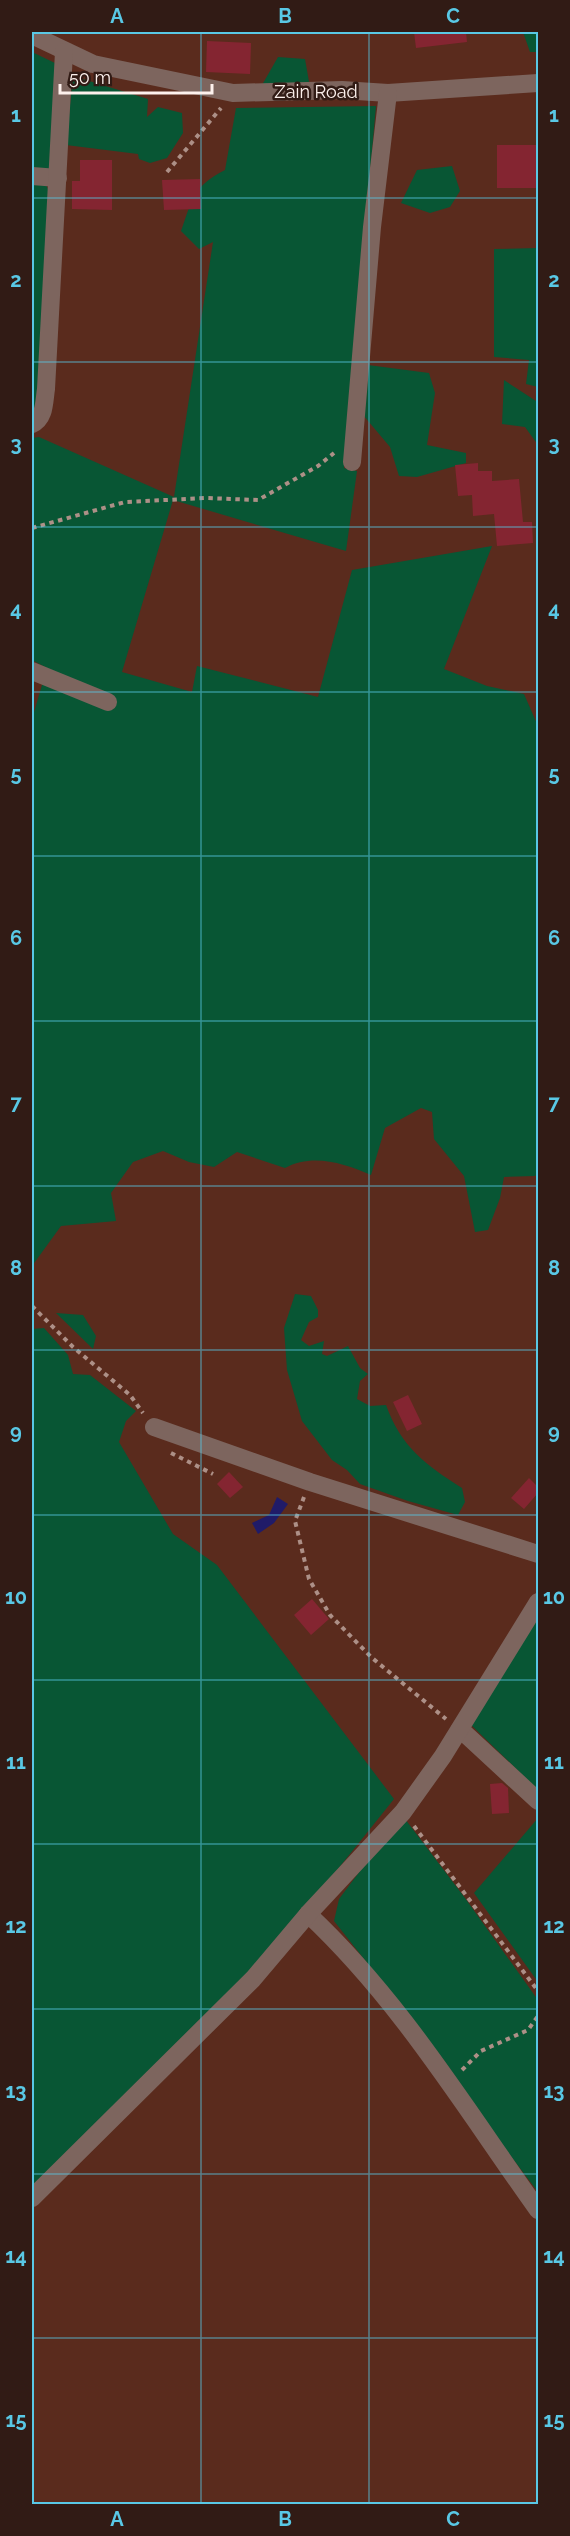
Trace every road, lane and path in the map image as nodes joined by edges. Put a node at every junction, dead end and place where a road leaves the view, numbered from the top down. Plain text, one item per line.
1 (32, 34) edge
2 (64, 52) junction
3 (538, 83) edge
4 (233, 93) junction
5 (388, 93) junction
6 (167, 172) dead end
7 (32, 177) edge
8 (58, 178) junction
9 (32, 424) edge
10 (353, 453) joint
11 (32, 528) edge
12 (32, 670) edge
13 (108, 702) dead end
14 (32, 1306) edge
15 (154, 1427) joint
16 (310, 1482) junction
17 (538, 1554) edge
18 (538, 1602) edge
19 (460, 1729) junction
20 (538, 1801) edge
21 (403, 1812) junction
22 (308, 1914) junction
23 (538, 1991) edge
24 (538, 2016) edge
25 (451, 2082) junction
26 (32, 2198) edge
27 (538, 2210) edge

1 - 2 street, Zain Road
2 - 4 street, Zain Road
2 - 8 street
3 - 5 street, Zain Road
4 - 5 street, Zain Road
4 - 6 path
5 - 10 street
7 - 8 street
8 - 9 street
10 - 11 path
12 - 13 street
14 - 15 path
15 - 16 street
16 - 17 street
16 - 19 path
18 - 19 street
19 - 20 street
19 - 21 street
21 - 22 street
21 - 23 path
22 - 25 street
22 - 26 street
24 - 25 path
25 - 27 street

